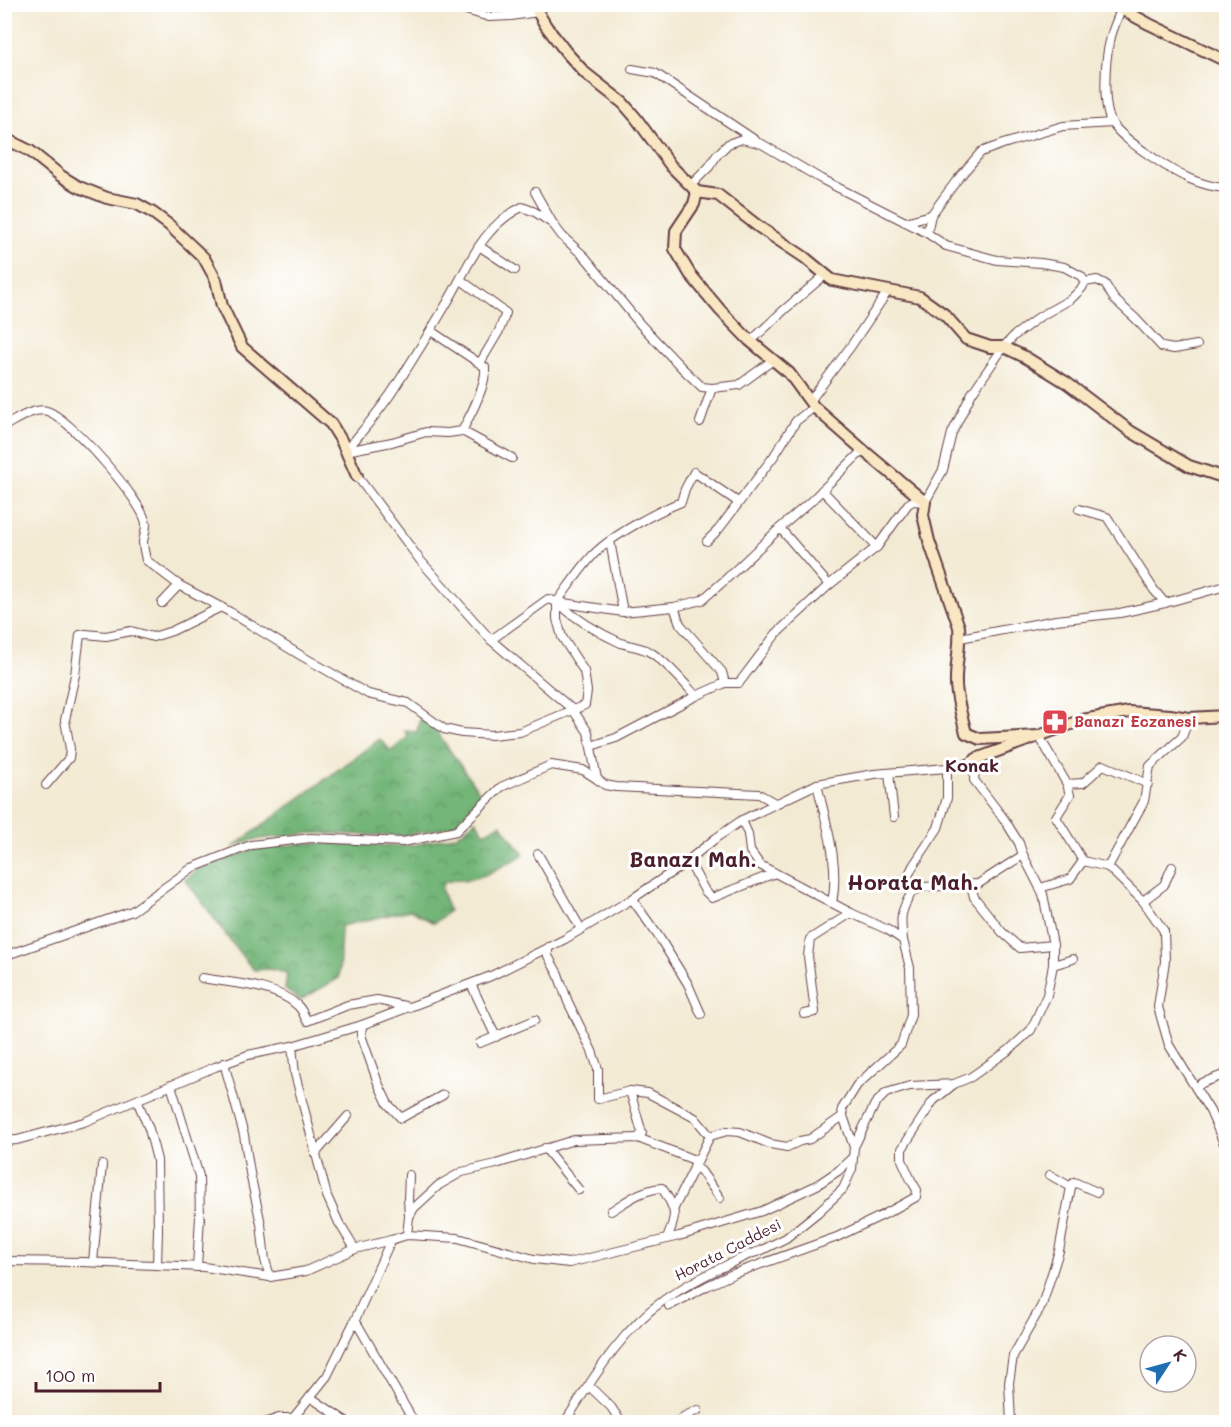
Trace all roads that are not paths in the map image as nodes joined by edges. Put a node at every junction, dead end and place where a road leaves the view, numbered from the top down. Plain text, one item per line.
1 (504, 4) edge
2 (434, 5) edge
3 (1117, 7) edge
4 (535, 8) edge
5 (511, 16) junction
6 (1227, 61) edge
7 (632, 69) dead end
8 (1112, 123) junction
9 (4, 138) edge
10 (761, 144) junction
11 (694, 188) junction
12 (1227, 188) edge
13 (535, 192) dead end
14 (931, 215) junction
15 (905, 222) junction
16 (554, 224) junction
17 (927, 233) junction
18 (478, 246) junction
19 (515, 270) dead end
20 (825, 275) junction
21 (460, 280) junction
22 (1085, 282) junction
23 (888, 291) junction
24 (431, 331) junction
25 (751, 342) junction
26 (1197, 345) dead end
27 (1004, 347) junction
28 (773, 360) junction
29 (480, 363) junction
30 (712, 388) junction
31 (812, 404) junction
32 (700, 422) dead end
33 (4, 426) edge
34 (462, 431) junction
35 (863, 450) junction
36 (346, 451) junction
37 (512, 458) dead end
38 (357, 476) joint
39 (1227, 478) edge
40 (822, 490) junction
41 (738, 502) junction
42 (925, 502) junction
43 (1078, 509) dead end
44 (780, 528) junction
45 (610, 541) junction
46 (707, 541) dead end
47 (877, 547) junction
48 (179, 585) junction
49 (829, 585) junction
50 (1227, 586) edge
51 (557, 602) junction
52 (162, 603) dead end
53 (1165, 603) junction
54 (221, 607) junction
55 (674, 608) junction
56 (623, 612) junction
57 (960, 638) junction
58 (491, 640) junction
59 (724, 683) junction
60 (696, 696) junction
61 (573, 710) junction
62 (1227, 716) edge
63 (1189, 718) junction
64 (1039, 736) junction
65 (591, 746) junction
66 (976, 759) junction
67 (964, 765) junction
68 (947, 768) junction
69 (889, 773) junction
70 (597, 779) junction
71 (974, 780) junction
72 (817, 784) junction
73 (1067, 784) junction
74 (1148, 784) junction
75 (46, 785) dead end
76 (775, 803) junction
77 (894, 817) dead end
78 (742, 820) junction
79 (538, 854) dead end
80 (1023, 855) junction
81 (688, 860) junction
82 (1083, 861) junction
83 (1108, 867) junction
84 (1172, 867) dead end
85 (775, 873) junction
86 (971, 885) junction
87 (1040, 888) junction
88 (912, 891) junction
89 (632, 899) junction
90 (1143, 901) junction
91 (832, 903) junction
92 (851, 913) junction
93 (581, 929) junction
94 (903, 939) junction
95 (1053, 945) junction
96 (548, 947) junction
97 (4, 956) edge
98 (1073, 959) dead end
99 (1053, 965) junction
100 (202, 978) dead end
101 (471, 984) junction
102 (409, 1007) junction
103 (701, 1014) dead end
104 (804, 1014) dead end
105 (535, 1020) dead end
106 (362, 1025) junction
107 (496, 1037) junction
108 (480, 1043) dead end
109 (292, 1046) junction
110 (224, 1064) junction
111 (1227, 1074) edge
112 (954, 1084) junction
113 (171, 1085) junction
114 (1196, 1088) junction
115 (630, 1091) junction
116 (443, 1095) dead end
117 (137, 1100) junction
118 (348, 1116) dead end
119 (843, 1116) junction
120 (710, 1137) junction
121 (638, 1138) junction
122 (4, 1140) edge
123 (854, 1147) junction
124 (545, 1148) junction
125 (1227, 1148) edge
126 (315, 1154) junction
127 (852, 1158) junction
128 (696, 1164) junction
129 (102, 1165) dead end
130 (409, 1175) dead end
131 (1050, 1175) dead end
132 (1071, 1187) junction
133 (579, 1190) dead end
134 (1096, 1192) dead end
135 (720, 1198) dead end
136 (674, 1208) junction
137 (611, 1211) dead end
138 (409, 1217) junction
139 (407, 1235) junction
140 (667, 1239) junction
141 (391, 1240) junction
142 (355, 1249) junction
143 (4, 1261) edge
144 (93, 1262) junction
145 (157, 1265) junction
146 (197, 1267) junction
147 (270, 1277) junction
148 (669, 1306) dead end
149 (355, 1320) junction
150 (589, 1386) junction
151 (310, 1397) junction
152 (698, 1410) dead end
153 (292, 1420) edge
154 (268, 1422) edge
155 (347, 1422) edge
156 (414, 1422) edge
157 (565, 1422) edge
158 (621, 1422) edge
159 (677, 1422) edge
160 (1011, 1422) edge

1 - 5 street
2 - 5 street
3 - 6 main road
3 - 8 street
4 - 5 street
4 - 11 main road
7 - 10 street
8 - 12 street
8 - 14 street
9 - 36 main road
10 - 11 street
10 - 15 street
11 - 20 main road
11 - 25 main road
13 - 16 street
14 - 15 street
14 - 17 street
15 - 17 street
16 - 18 street
16 - 30 street
17 - 22 street
18 - 19 street
18 - 21 street
20 - 23 main road
20 - 25 street
21 - 24 street
21 - 29 street
22 - 26 street
22 - 27 street
23 - 27 main road
23 - 31 street
24 - 29 street
24 - 36 street
25 - 28 main road
27 - 39 main road
27 - 42 street
28 - 30 street
28 - 31 main road
29 - 34 street
30 - 32 street
31 - 35 main road
31 - 41 street
33 - 48 street
34 - 36 street
34 - 37 street
35 - 40 street
35 - 42 main road
36 - 38 main road
38 - 58 street
40 - 44 street
40 - 47 street
41 - 45 street
41 - 46 street
42 - 47 street
42 - 57 main road
43 - 53 street
44 - 49 street
44 - 55 street
45 - 51 street
45 - 56 street
47 - 49 street
48 - 52 street
48 - 54 street
49 - 59 street
50 - 53 street
51 - 56 street
51 - 58 street
51 - 60 street
51 - 61 street
53 - 57 street
54 - 61 street
54 - 75 street
55 - 56 street
55 - 59 street
57 - 64 main road
58 - 61 street
59 - 60 street
60 - 65 street
61 - 65 street
62 - 63 main road
63 - 64 main road
63 - 74 street
64 - 66 main road
64 - 73 street
65 - 70 street
66 - 67 street
66 - 71 street
67 - 68 street
67 - 71 street
68 - 69 street
68 - 88 street
69 - 72 street
69 - 77 street
70 - 76 street
70 - 97 street
71 - 80 street
72 - 76 street
72 - 91 street
73 - 74 street
73 - 82 street
74 - 83 street
76 - 78 street
78 - 81 street
78 - 85 street
79 - 93 street
80 - 86 street
80 - 87 street
81 - 85 street
81 - 89 street
82 - 83 street
82 - 87 street
83 - 90 street
84 - 90 street
85 - 91 street
86 - 88 street
86 - 95 street
87 - 95 street
88 - 94 street
89 - 93 street
89 - 103 street
90 - 114 street
91 - 92 street
92 - 94 street
92 - 104 street
93 - 96 street
94 - 119 street
95 - 99 street
96 - 101 street
96 - 115 street
98 - 99 street
99 - 112 street
100 - 102 street
101 - 102 street
101 - 107 street
102 - 106 street
105 - 107 street
106 - 109 street
106 - 116 street
107 - 108 street
109 - 110 street
109 - 126 street
110 - 113 street
110 - 147 street
111 - 114 street
112 - 123 street
112 - 148 street
113 - 117 street
113 - 146 street
114 - 125 street
115 - 120 street
115 - 121 street
117 - 122 street
117 - 145 street
118 - 126 street
119 - 120 street
119 - 123 street
120 - 128 street
121 - 124 street
121 - 128 street
123 - 127 street, Horata Caddesi
124 - 133 street
124 - 138 street
126 - 142 street
127 - 140 street
127 - 150 street, Horata Caddesi
128 - 135 street
128 - 136 street
129 - 144 street
130 - 138 street
131 - 132 street
132 - 134 street
132 - 160 street
136 - 137 street
136 - 140 street
138 - 139 street
139 - 140 street
139 - 141 street
141 - 142 street
141 - 149 street
142 - 147 street
143 - 144 street
144 - 145 street
145 - 146 street
146 - 147 street
149 - 151 street
149 - 156 street
150 - 157 street, Horata Caddesi
150 - 158 street
151 - 153 street
151 - 155 street
152 - 159 street
153 - 154 street

